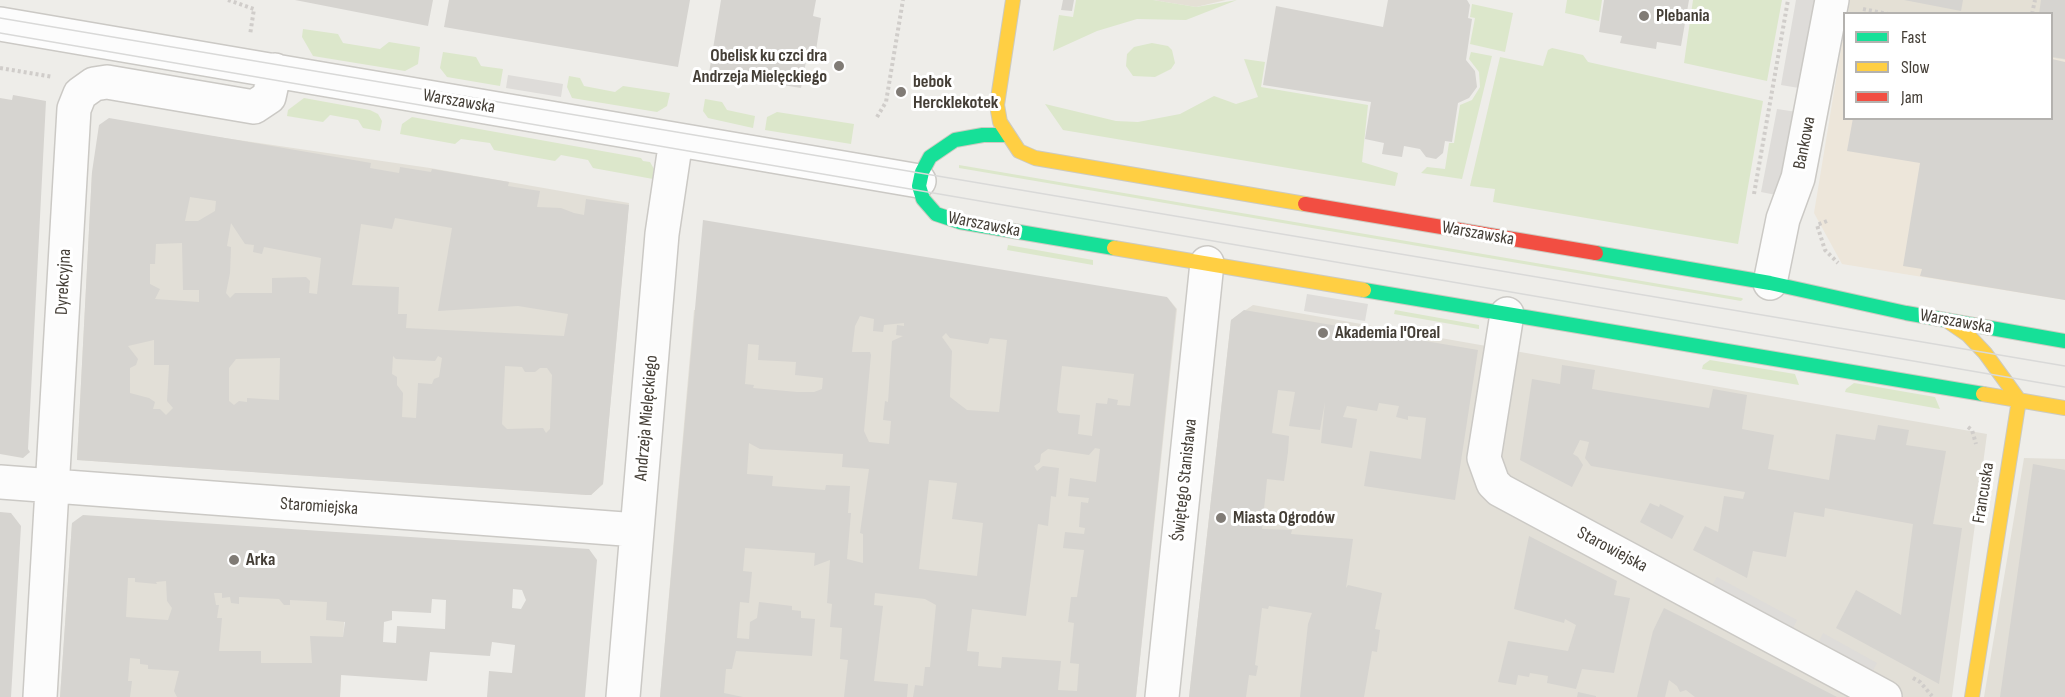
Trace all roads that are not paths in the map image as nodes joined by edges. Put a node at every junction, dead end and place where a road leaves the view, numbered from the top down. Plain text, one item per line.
1 (1013, 0) edge
2 (1843, 4) edge
3 (0, 24) edge
4 (275, 70) junction
5 (1007, 135) junction
6 (676, 140) junction
7 (919, 181) junction
8 (1207, 263) junction
9 (1770, 283) junction
10 (1507, 314) junction
11 (1948, 321) junction
12 (2065, 341) edge
13 (2019, 400) junction
14 (2065, 408) edge
15 (0, 482) edge
16 (53, 487) junction
17 (637, 530) junction
18 (40, 697) edge
19 (623, 697) edge
20 (1162, 697) edge
21 (1885, 697) edge
22 (1972, 697) edge

1 - 5 street
2 - 9 street, Bankowa
3 - 4 street, Warszawska
4 - 6 street, Warszawska
4 - 16 street, Dyrekcyjna
5 - 7 street
5 - 9 street, Warszawska
6 - 7 street, Warszawska
6 - 17 street, Andrzeja Mielęckiego
7 - 8 street, Warszawska
8 - 10 street, Warszawska
8 - 20 street, Świętego Stanisława
9 - 11 street, Warszawska
10 - 13 street, Warszawska
10 - 21 street, Starowiejska
11 - 12 street, Warszawska
11 - 13 street
13 - 14 street, Warszawska
13 - 22 street, Francuska
15 - 16 street, Staromiejska
16 - 17 street, Staromiejska
16 - 18 street, Dyrekcyjna
17 - 19 street, Andrzeja Mielęckiego

